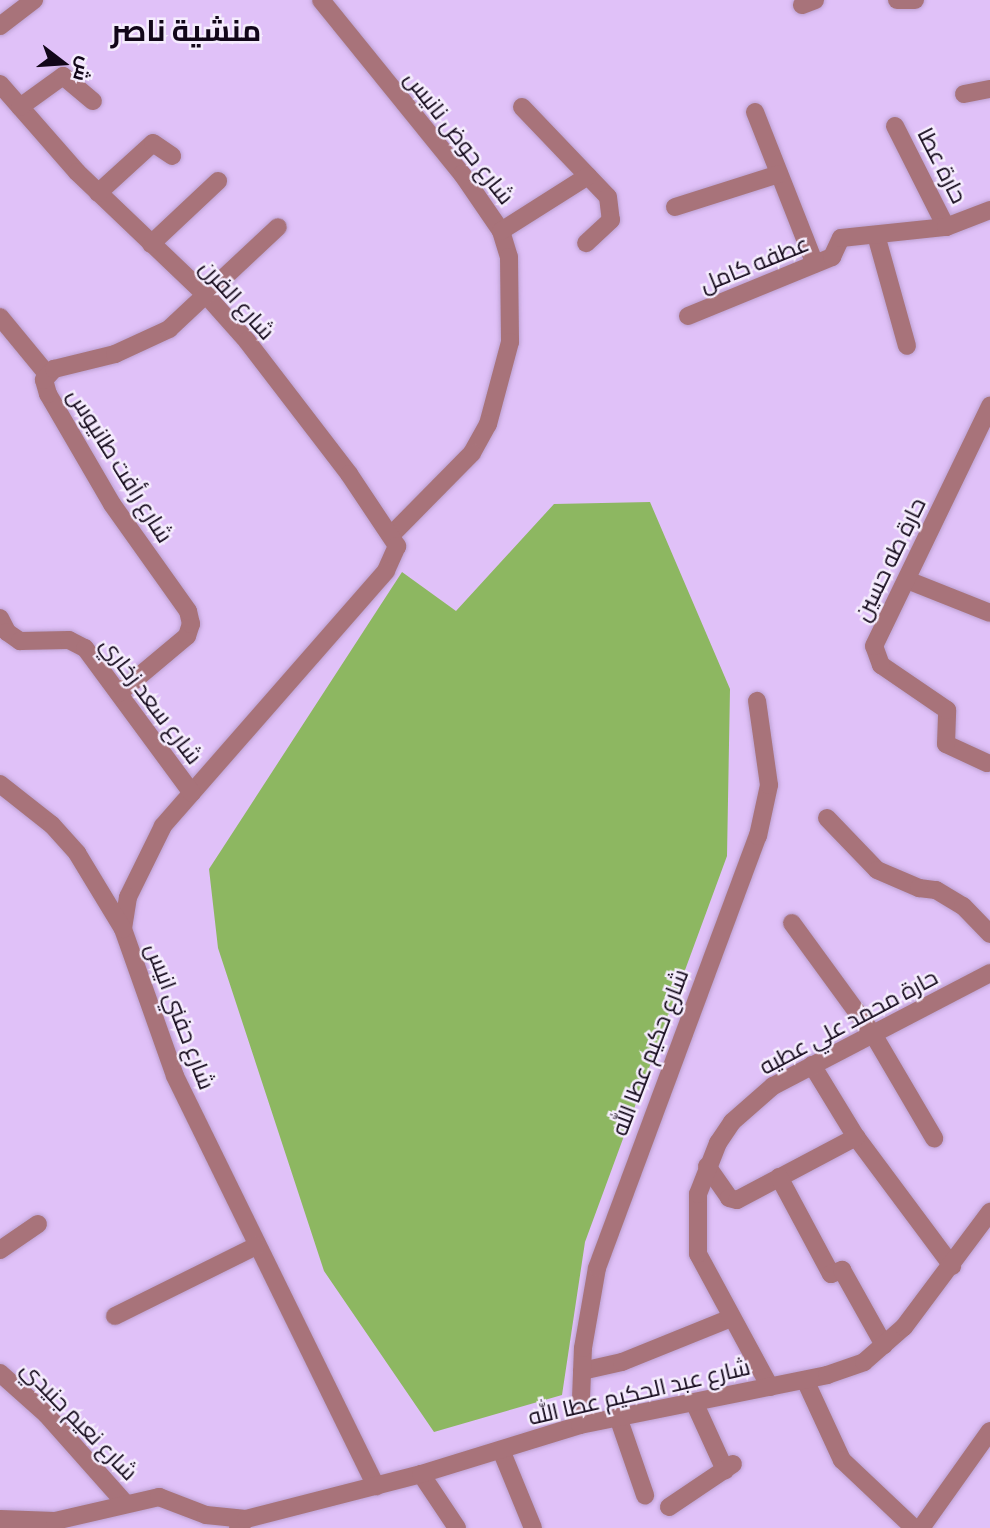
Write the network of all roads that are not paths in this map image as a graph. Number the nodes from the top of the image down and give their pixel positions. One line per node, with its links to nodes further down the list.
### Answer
1 (34, 0): 5 (street)
2 (321, 0): 23 (street, شارع حوض نانيس)
3 (897, 0): 4 (street)
4 (915, 0)
5 (0, 26)
6 (0, 84): 10 (street, شارع الفرن)
7 (990, 89): 8 (street)
8 (964, 94)
9 (93, 101): 10 (street)
10 (20, 107): 18 (street, شارع الفرن)
11 (522, 107): 16 (street)
12 (755, 112): 15 (street)
13 (895, 126): 22 (street, حارة عطا)
14 (172, 156): 18 (street)
15 (779, 174): 19 (street); 27 (street)
16 (587, 176): 23 (street); 25 (street)
17 (218, 181): 26 (street)
18 (97, 192): 26 (street, شارع الفرن)
19 (675, 207)
20 (990, 210): 22 (street, عطفه كامل)
21 (278, 227): 28 (street, شارع رأفت طانيوس)
22 (946, 227): 24 (street, عطفه كامل)
23 (501, 231): 34 (street, شارع حوض نانيس)
24 (876, 235): 27 (street, عطفه كامل); 31 (street)
25 (586, 243)
26 (151, 244): 28 (street, شارع الفرن)
27 (815, 264): 29 (street, عطفه كامل)
28 (208, 297): 32 (street, شارع رأفت طانيوس); 34 (street, شارع الفرن)
29 (688, 316)
30 (0, 317): 32 (street)
31 (907, 345)
32 (47, 374): 38 (street, شارع رأفت طانيوس)
33 (990, 406): 35 (street, حارة طه حسين)
34 (392, 534): 42 (street, شارع حفني انيس)
35 (907, 580): 36 (street); 40 (street, حارة طه حسين)
36 (990, 613)
37 (0, 618): 38 (street, شارع سعد زخاري)
38 (119, 693): 42 (street, شارع سعد زخاري)
39 (757, 701): 62 (street, شارع حكيم عطا الله)
40 (987, 763)
41 (0, 784): 45 (street)
42 (192, 793): 45 (street, شارع حفني انيس)
43 (827, 818): 46 (street)
44 (792, 923): 48 (street)
45 (123, 929): 56 (street, شارع حفني انيس)
46 (990, 934)
47 (990, 974): 48 (street, حارة محمد علي عطيه)
48 (873, 1034): 49 (street, حارة محمد علي عطيه); 51 (street)
49 (812, 1065): 50 (street); 52 (street, حارة محمد علي عطيه)
50 (856, 1136): 53 (street); 58 (street)
51 (934, 1138)
52 (707, 1166): 53 (street); 60 (street, حارة محمد علي عطيه)
53 (779, 1177): 61 (street)
54 (987, 1223): 58 (street, شارع عبد الحكيم عطا الله)
55 (38, 1224): 57 (street)
56 (256, 1246): 59 (street); 72 (street, شارع حفني انيس)
57 (0, 1250)
58 (952, 1266): 61 (street, شارع عبد الحكيم عطا الله)
59 (115, 1316)
60 (732, 1318): 62 (street); 65 (street, حارة محمد علي عطيه)
61 (884, 1345): 64 (street, شارع عبد الحكيم عطا الله)
62 (582, 1371): 68 (street, شارع حكيم عطا الله)
63 (0, 1373): 74 (street, شارع نعيم جنيدي)
64 (805, 1380): 65 (street, شارع عبد الحكيم عطا الله); 80 (street)
65 (770, 1387): 66 (street, شارع عبد الحكيم عطا الله)
66 (694, 1402): 67 (street, شارع عبد الحكيم عطا الله); 75 (street)
67 (618, 1417): 68 (street, شارع عبد الحكيم عطا الله); 73 (street)
68 (580, 1425): 70 (street, شارع عبد الحكيم عطا الله)
69 (990, 1431): 81 (street)
70 (501, 1450): 71 (street, شارع عبد الحكيم عطا الله); 79 (street)
71 (421, 1474): 72 (street, شارع عبد الحكيم عطا الله); 78 (street)
72 (376, 1486): 77 (street, شارع عبد الحكيم عطا الله)
73 (645, 1495)
74 (124, 1502): 76 (street, شارع عبد الحكيم عطا الله); 77 (street, شارع عبد الحكيم عطا الله)
75 (669, 1507)
76 (0, 1519)
77 (242, 1524)
78 (457, 1528)
79 (533, 1528)
80 (915, 1528)
81 (921, 1528)

